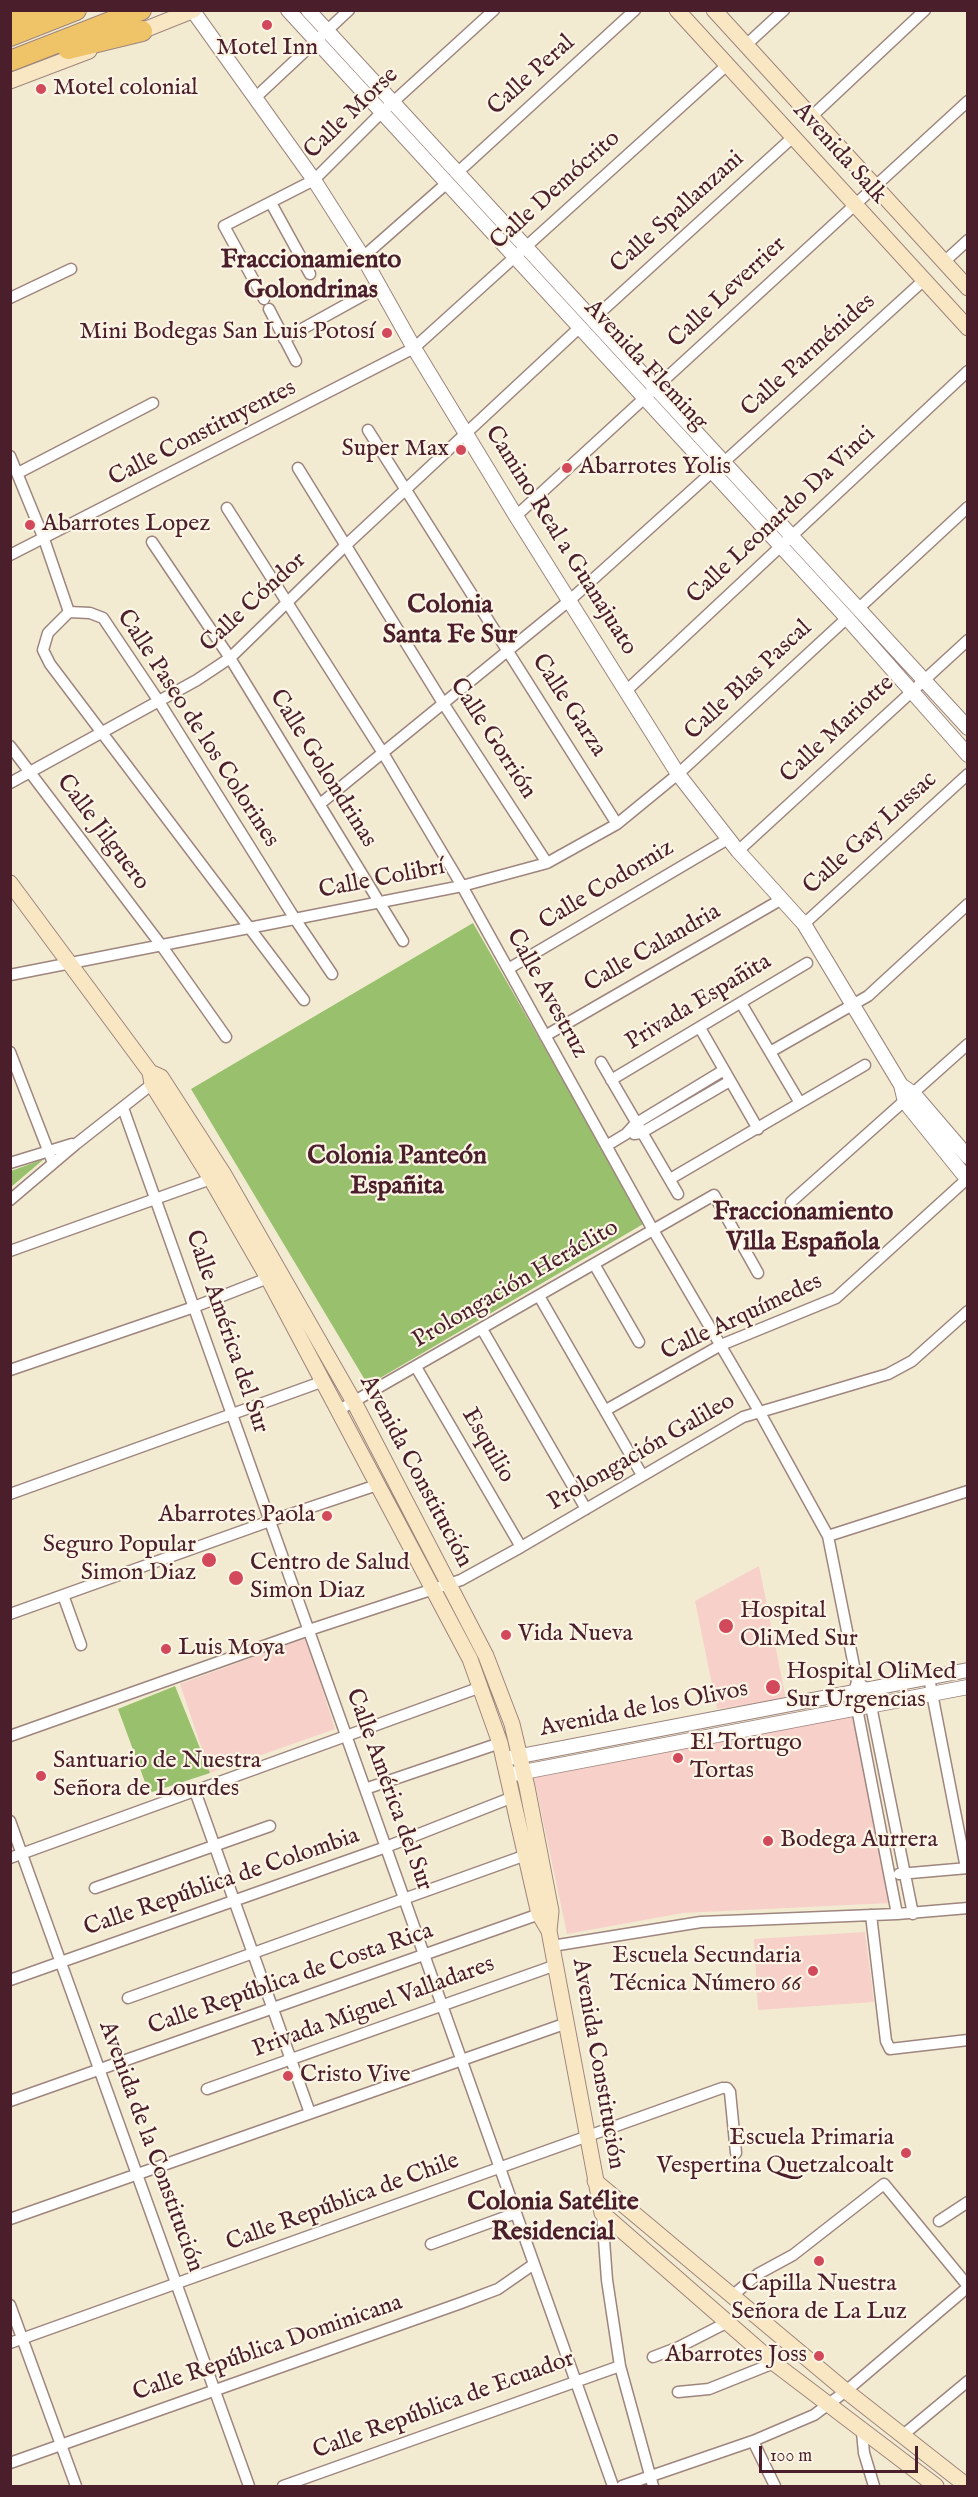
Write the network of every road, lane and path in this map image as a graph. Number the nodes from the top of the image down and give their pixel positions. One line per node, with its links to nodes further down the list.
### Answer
1 (19, 10): 15 (main road)
2 (45, 10): 15 (highway)
3 (76, 10): 17 (highway)
4 (141, 10): 20 (highway)
5 (288, 10): 18 (street, Avenida Fleming)
6 (308, 10): 18 (street, Avenida Fleming)
7 (348, 10): 18 (street)
8 (494, 10): 25 (street, Calle Morse)
9 (636, 10): 28 (street, Calle Peral)
10 (677, 10): 21 (main road, Avenida Salk)
11 (714, 10): 19 (main road, Avenida Salk)
12 (784, 10): 19 (street)
13 (925, 10): 26 (street)
14 (194, 11): 16 (main road); 23 (street, Camino Real a Guanajuato)
15 (10, 15)
16 (142, 31): 20 (highway); 22 (main road)
17 (10, 36)
18 (322, 37): 23 (street); 25 (street, Avenida Fleming)
19 (746, 45): 26 (main road, Avenida Salk)
20 (10, 62)
21 (727, 65): 27 (main road, Avenida Salk); 34 (street, Calle Demócrito)
22 (10, 81)
23 (256, 98): 29 (street, Camino Real a Guanajuato)
24 (968, 101): 30 (street, Calle Leverrier)
25 (386, 108): 28 (street, Avenida Fleming); 29 (street, Calle Morse)
26 (811, 117): 30 (main road, Avenida Salk)
27 (793, 137): 32 (main road, Avenida Salk); 43 (street, Calle Spallanzani)
28 (452, 178): 34 (street, Avenida Fleming); 35 (street, Calle Peral)
29 (314, 180): 31 (street, Calle Morse); 35 (street, Camino Real a Guanajuato)
30 (875, 186): 32 (street, Calle Leverrier); 36 (main road, Avenida Salk)
31 (271, 203): 38 (street); 46 (street, Calle Morse)
32 (855, 205): 39 (main road, Avenida Salk); 50 (street, Calle Leverrier)
33 (968, 240): 36 (street)
34 (520, 252): 43 (street, Avenida Fleming); 44 (street, Avenida Fleming); 47 (street, Calle Demócrito)
35 (363, 257): 40 (street, Camino Real a Guanajuato)
36 (944, 262): 41 (main road, Avenida Salk)
37 (71, 269): 42 (street)
38 (310, 274)
39 (924, 280): 45 (main road, Avenida Salk); 57 (street, Calle Parménides)
40 (378, 286): 46 (street); 47 (street, Camino Real a Guanajuato)
41 (968, 288)
42 (10, 298)
43 (592, 320): 50 (street, Avenida Fleming)
44 (579, 328): 51 (street, Avenida Fleming); 54 (street)
45 (968, 328)
46 (284, 339): 48 (street)
47 (414, 348): 54 (street, Camino Real a Guanajuato); 63 (street, Calle Constituyentes)
48 (296, 361)
49 (968, 371): 65 (street, Calle Leonardo Da Vinci)
50 (655, 389): 51 (street, Calle Leverrier); 57 (street, Avenida Fleming)
51 (644, 399): 57 (street, Avenida Fleming); 62 (street, Calle Leverrier)
52 (153, 403): 58 (street)
53 (368, 430): 59 (street, Calle Garza)
54 (466, 434): 59 (street, Calle Cóndor); 62 (street, Camino Real a Guanajuato)
55 (10, 456): 58 (street)
56 (298, 468): 66 (street, Calle Gorrión)
57 (717, 468): 65 (street, Avenida Fleming); 68 (street, Calle Parménides)
58 (18, 473): 63 (street)
59 (405, 490): 66 (street, Calle Cóndor); 73 (street, Calle Garza)
60 (968, 507): 71 (street, Calle Blas Pascal)
61 (227, 508): 69 (street, Calle Avestruz)
62 (516, 516): 68 (street, Camino Real a Guanajuato)
63 (44, 539): 67 (street, Calle Constituyentes); 70 (street)
64 (152, 542): 74 (street, Calle Golondrinas)
65 (786, 542): 71 (street, Avenida Fleming); 76 (street, Calle Leonardo Da Vinci)
66 (345, 546): 69 (street, Calle Cóndor); 79 (street, Calle Gorrión)
67 (10, 555)
68 (570, 600): 73 (street, Calle Parménides); 76 (street, Camino Real a Guanajuato)
69 (288, 603): 74 (street, Calle Cóndor); 83 (street, Calle Avestruz)
70 (69, 612): 78 (street, Calle Paseo de los Colorines); 81 (street)
71 (853, 614): 75 (street, Avenida Fleming); 77 (street, Avenida Fleming); 86 (street, Calle Blas Pascal)
72 (968, 640): 75 (street, Calle Mariotte)
73 (507, 651): 79 (street, Calle Parménides); 90 (street, Calle Garza)
74 (230, 658): 78 (street, Calle Cóndor); 89 (street, Calle Golondrinas)
75 (923, 680): 77 (street, Calle Mariotte); 80 (street, Avenida Fleming)
76 (626, 691): 86 (street, Camino Real a Guanajuato)
77 (910, 692): 84 (street, Avenida Fleming); 92 (street, Calle Mariotte)
78 (158, 700): 81 (street, Calle Cóndor); 99 (street, Calle Paseo de los Colorines)
79 (443, 702): 83 (street, Calle Parménides); 93 (street, Calle Gorrión)
80 (968, 728)
81 (102, 731): 85 (street, Calle Cóndor); 101 (street)
82 (10, 746): 85 (street, Calle Jilguero)
83 (383, 753): 89 (street, Calle Parménides); 95 (street, Calle Avestruz)
84 (968, 754)
85 (30, 772): 88 (street, Calle Cóndor); 103 (street, Calle Jilguero)
86 (678, 774): 90 (street, Calle Colibrí); 91 (street, Camino Real a Guanajuato)
87 (968, 774): 100 (street, Calle Gay Lussac)
88 (10, 783)
89 (320, 804): 97 (street, Calle Golondrinas)
90 (617, 824): 93 (street, Calle Colibrí)
91 (728, 839): 92 (street, Camino Real a Guanajuato); 106 (street, Calle Codorniz)
92 (738, 851): 96 (street, Camino Real a Guanajuato)
93 (547, 863): 95 (street, Calle Colibrí)
94 (10, 883): 104 (main road, Avenida Constitución)
95 (462, 886): 97 (street, Calle Colibrí); 106 (street, Calle Avestruz)
96 (782, 899): 100 (street, Camino Real a Guanajuato); 113 (street, Calle Calandria)
97 (379, 901): 99 (street, Calle Colibrí); 102 (street, Calle Golondrinas)
98 (968, 904): 111 (street)
99 (295, 919): 101 (street, Calle Colibrí); 107 (street, Calle Paseo de los Colorines)
100 (804, 924): 111 (street, Camino Real a Guanajuato)
101 (249, 928): 103 (street, Calle Colibrí); 109 (street)
102 (403, 941)
103 (161, 945): 104 (street, Calle Colibrí); 114 (street, Calle Jilguero)
104 (69, 962): 108 (street, Calle Colibrí); 121 (main road, Avenida Constitución)
105 (807, 963): 110 (street, Privada Españita)
106 (508, 969): 113 (street, Calle Avestruz)
107 (332, 974)
108 (10, 975)
109 (304, 1000)
110 (741, 1003): 112 (street, Privada Españita); 117 (street)
111 (852, 1006): 117 (street); 124 (street, Camino Real a Guanajuato)
112 (700, 1028): 120 (street); 122 (street, Privada Españita)
113 (546, 1036): 130 (street, Calle Avestruz)
114 (226, 1037)
115 (968, 1044): 124 (street)
116 (10, 1052): 131 (street)
117 (770, 1052): 125 (street)
118 (601, 1062): 122 (street, Privada Españita)
119 (865, 1065): 125 (street)
120 (724, 1070): 123 (street); 127 (street)
121 (155, 1078): 126 (street); 135 (main road, Avenida Constitución); 156 (main road, Avenida Constitución)
122 (611, 1080): 127 (street, Privada Españita)
123 (730, 1081): 127 (street); 128 (street)
124 (910, 1098): 132 (street, Camino Real a Guanajuato); 137 (street, Camino Real a Guanajuato); 141 (street)
125 (800, 1102): 128 (street)
126 (123, 1108): 129 (street); 139 (street, Calle América del Sur)
127 (638, 1128): 130 (street); 136 (street, Privada Españita)
128 (758, 1129): 136 (street)
129 (76, 1144): 131 (street); 134 (street)
130 (606, 1146): 142 (street, Calle Avestruz)
131 (48, 1151): 133 (street); 134 (street)
132 (968, 1156)
133 (10, 1163)
134 (53, 1163): 140 (street)
135 (211, 1179): 139 (street); 146 (main road, Avenida Constitución)
136 (670, 1179): 138 (street, Privada Españita)
137 (967, 1179): 152 (street, Calle Arquímedes)
138 (678, 1194)
139 (157, 1199): 143 (street); 148 (street, Calle América del Sur)
140 (10, 1200)
141 (791, 1202)
142 (653, 1230): 144 (street, Prolongación Heráclito); 145 (street, Prolongación Heráclito); 152 (street, Calle Avestruz)
143 (10, 1251)
144 (594, 1264): 147 (street, Prolongación Heráclito); 151 (street)
145 (758, 1273)
146 (268, 1278): 148 (street); 155 (main road, Avenida Constitución)
147 (539, 1296): 150 (street, Prolongación Heráclito); 158 (street)
148 (194, 1307): 154 (street); 160 (street, Calle América del Sur)
149 (968, 1311): 159 (street, Prolongación Galileo)
150 (482, 1329): 153 (street, Prolongación Heráclito); 165 (street)
151 (639, 1342)
152 (721, 1345): 158 (street, Calle Arquímedes); 159 (street, Calle Avestruz)
153 (416, 1367): 156 (street, Prolongación Heráclito); 168 (street, Esquilio)
154 (10, 1370)
155 (324, 1381): 157 (main road, Avenida Constitución); 160 (street)
156 (354, 1402): 157 (street, Prolongación Heráclito); 169 (main road, Avenida Constitución)
157 (339, 1410): 162 (main road, Avenida Constitución)
158 (606, 1410): 161 (street)
159 (759, 1411): 161 (street, Prolongación Galileo); 167 (street, Calle Avestruz)
160 (232, 1415): 164 (street); 166 (street, Calle América del Sur)
161 (642, 1475): 165 (street, Prolongación Galileo)
162 (377, 1485): 166 (street); 170 (main road, Avenida Constitución)
163 (968, 1491): 167 (street)
164 (10, 1494)
165 (586, 1509): 168 (street, Prolongación Galileo)
166 (270, 1521): 171 (street); 173 (street, Calle América del Sur)
167 (828, 1536): 179 (street, Calle Avestruz)
168 (521, 1547): 169 (street, Prolongación Galileo)
169 (448, 1584): 170 (street, Prolongación Galileo); 187 (main road, Avenida Constitución)
170 (432, 1588): 173 (street, Prolongación Galileo); 178 (main road, Avenida Constitución)
171 (63, 1595): 172 (street); 174 (street)
172 (10, 1614)
173 (309, 1630): 184 (street, Prolongación Galileo); 185 (street, Calle América del Sur)
174 (81, 1645)
175 (968, 1670): 176 (street, Avenida de los Olivos)
176 (929, 1678): 179 (street, Avenida de los Olivos); 180 (street)
177 (968, 1687): 180 (street, Avenida de los Olivos)
178 (482, 1688): 185 (street); 186 (main road, Avenida Constitución)
179 (860, 1688): 181 (street, Calle Avestruz); 182 (street, Avenida de los Olivos)
180 (932, 1694): 181 (street, Avenida de los Olivos); 199 (street)
181 (864, 1708): 183 (street, Avenida de los Olivos); 200 (street); 201 (street)
182 (761, 1711): 183 (street); 187 (street, Avenida de los Olivos)
183 (764, 1727): 188 (street, Avenida de los Olivos)
184 (10, 1736)
185 (347, 1737): 189 (street, Calle América del Sur); 190 (street)
186 (500, 1743): 187 (main road, Avenida Constitución); 189 (street)
187 (512, 1758): 188 (main road, Avenida Constitución)
188 (516, 1773): 191 (main road, Avenida Constitución); 206 (main road, Avenida Constitución)
189 (365, 1789): 195 (street, Calle América del Sur)
190 (195, 1791): 194 (street); 196 (street)
191 (513, 1797): 195 (street, Calle República de Colombia); 197 (main road, Avenida Constitución)
192 (10, 1821): 196 (street, Avenida de la Constitución)
193 (270, 1826): 194 (street)
194 (215, 1845): 202 (street); 204 (street)
195 (386, 1847): 203 (street, Calle América del Sur); 204 (street, Calle República de Colombia)
196 (22, 1854): 198 (street); 213 (street, Avenida de la Constitución)
197 (526, 1855): 203 (street); 206 (main road, Avenida Constitución)
198 (10, 1858)
199 (967, 1868): 200 (street)
200 (906, 1873): 201 (street); 208 (street)
201 (890, 1875): 207 (street)
202 (95, 1888)
203 (404, 1899): 211 (street); 212 (street, Calle América del Sur)
204 (234, 1900): 211 (street); 213 (street, Calle República de Colombia)
205 (968, 1908): 208 (street)
206 (545, 1912): 210 (main road, Avenida Constitución); 212 (street, Calle República de Costa Rica)
207 (897, 1914): 208 (street); 209 (street)
208 (913, 1914)
209 (872, 1916): 210 (street); 220 (street)
210 (550, 1939): 214 (main road, Avenida Constitución)
211 (253, 1953): 216 (street); 218 (street)
212 (424, 1955): 217 (street, Calle América del Sur); 218 (street, Calle República de Costa Rica)
213 (61, 1962): 215 (street, Calle República de Colombia); 223 (street, Avenida de la Constitución)
214 (556, 1965): 217 (street, Privada Miguel Valladares); 219 (main road, Avenida Constitución)
215 (10, 1980)
216 (128, 1998)
217 (442, 2006): 221 (street, Privada Miguel Valladares); 222 (street, Calle América del Sur)
218 (273, 2009): 221 (street); 223 (street, Calle República de Costa Rica)
219 (567, 2023): 222 (street); 227 (main road, Avenida Constitución)
220 (968, 2040)
221 (291, 2060): 224 (street, Privada Miguel Valladares); 226 (street)
222 (462, 2060): 226 (street); 229 (street, Calle América del Sur)
223 (100, 2069): 225 (street, Calle República de Costa Rica); 230 (street, Avenida de la Constitución)
224 (207, 2090)
225 (10, 2101)
226 (310, 2114): 230 (street)
227 (586, 2137): 228 (street, Calle República de Chile); 229 (street, Calle República de Chile); 231 (main road, Avenida Constitución)
228 (736, 2153)
229 (500, 2169): 233 (street, Calle América del Sur); 239 (street, Calle República de Chile)
230 (137, 2174): 235 (street); 239 (street, Avenida de la Constitución)
231 (595, 2181): 234 (main road, Avenida Constitución); 241 (main road)
232 (968, 2202): 236 (street)
233 (516, 2213): 237 (street); 238 (street, Calle América del Sur)
234 (602, 2213): 243 (main road); 248 (street, Avenida Constitución)
235 (10, 2218)
236 (939, 2221)
237 (431, 2244)
238 (534, 2264): 249 (street, Calle América del Sur); 251 (street, Calle República Dominicana)
239 (177, 2284): 244 (street, Calle República de Chile); 251 (street, Avenida de la Constitución)
240 (968, 2286): 241 (street); 252 (street)
241 (732, 2296): 252 (main road)
242 (10, 2305): 244 (street)
243 (728, 2322): 246 (street); 247 (main road)
244 (23, 2338): 245 (street, Calle República de Chile); 258 (street)
245 (10, 2343)
246 (653, 2357)
247 (774, 2363): 253 (street); 254 (main road)
248 (620, 2366): 249 (street, Calle República de Ecuador); 260 (street, Avenida Constitución)
249 (576, 2381): 263 (street, Calle República de Ecuador); 264 (street, Calle América del Sur)
250 (966, 2386): 256 (street)
251 (215, 2390): 258 (street, Calle República Dominicana); 262 (street, Avenida de la Constitución)
252 (846, 2391): 254 (street); 256 (main road)
253 (678, 2392)
254 (828, 2406): 255 (main road); 257 (street)
255 (862, 2432): 267 (street); 268 (main road)
256 (903, 2435): 269 (main road)
257 (753, 2441): 260 (street); 266 (street)
258 (61, 2445): 259 (street, Calle República Dominicana); 261 (street)
259 (10, 2463)
260 (652, 2481): 265 (street)
261 (76, 2487)
262 (249, 2487)
263 (283, 2487)
264 (613, 2487)
265 (622, 2487)
266 (775, 2487)
267 (874, 2487)
268 (936, 2487)
269 (967, 2487)

